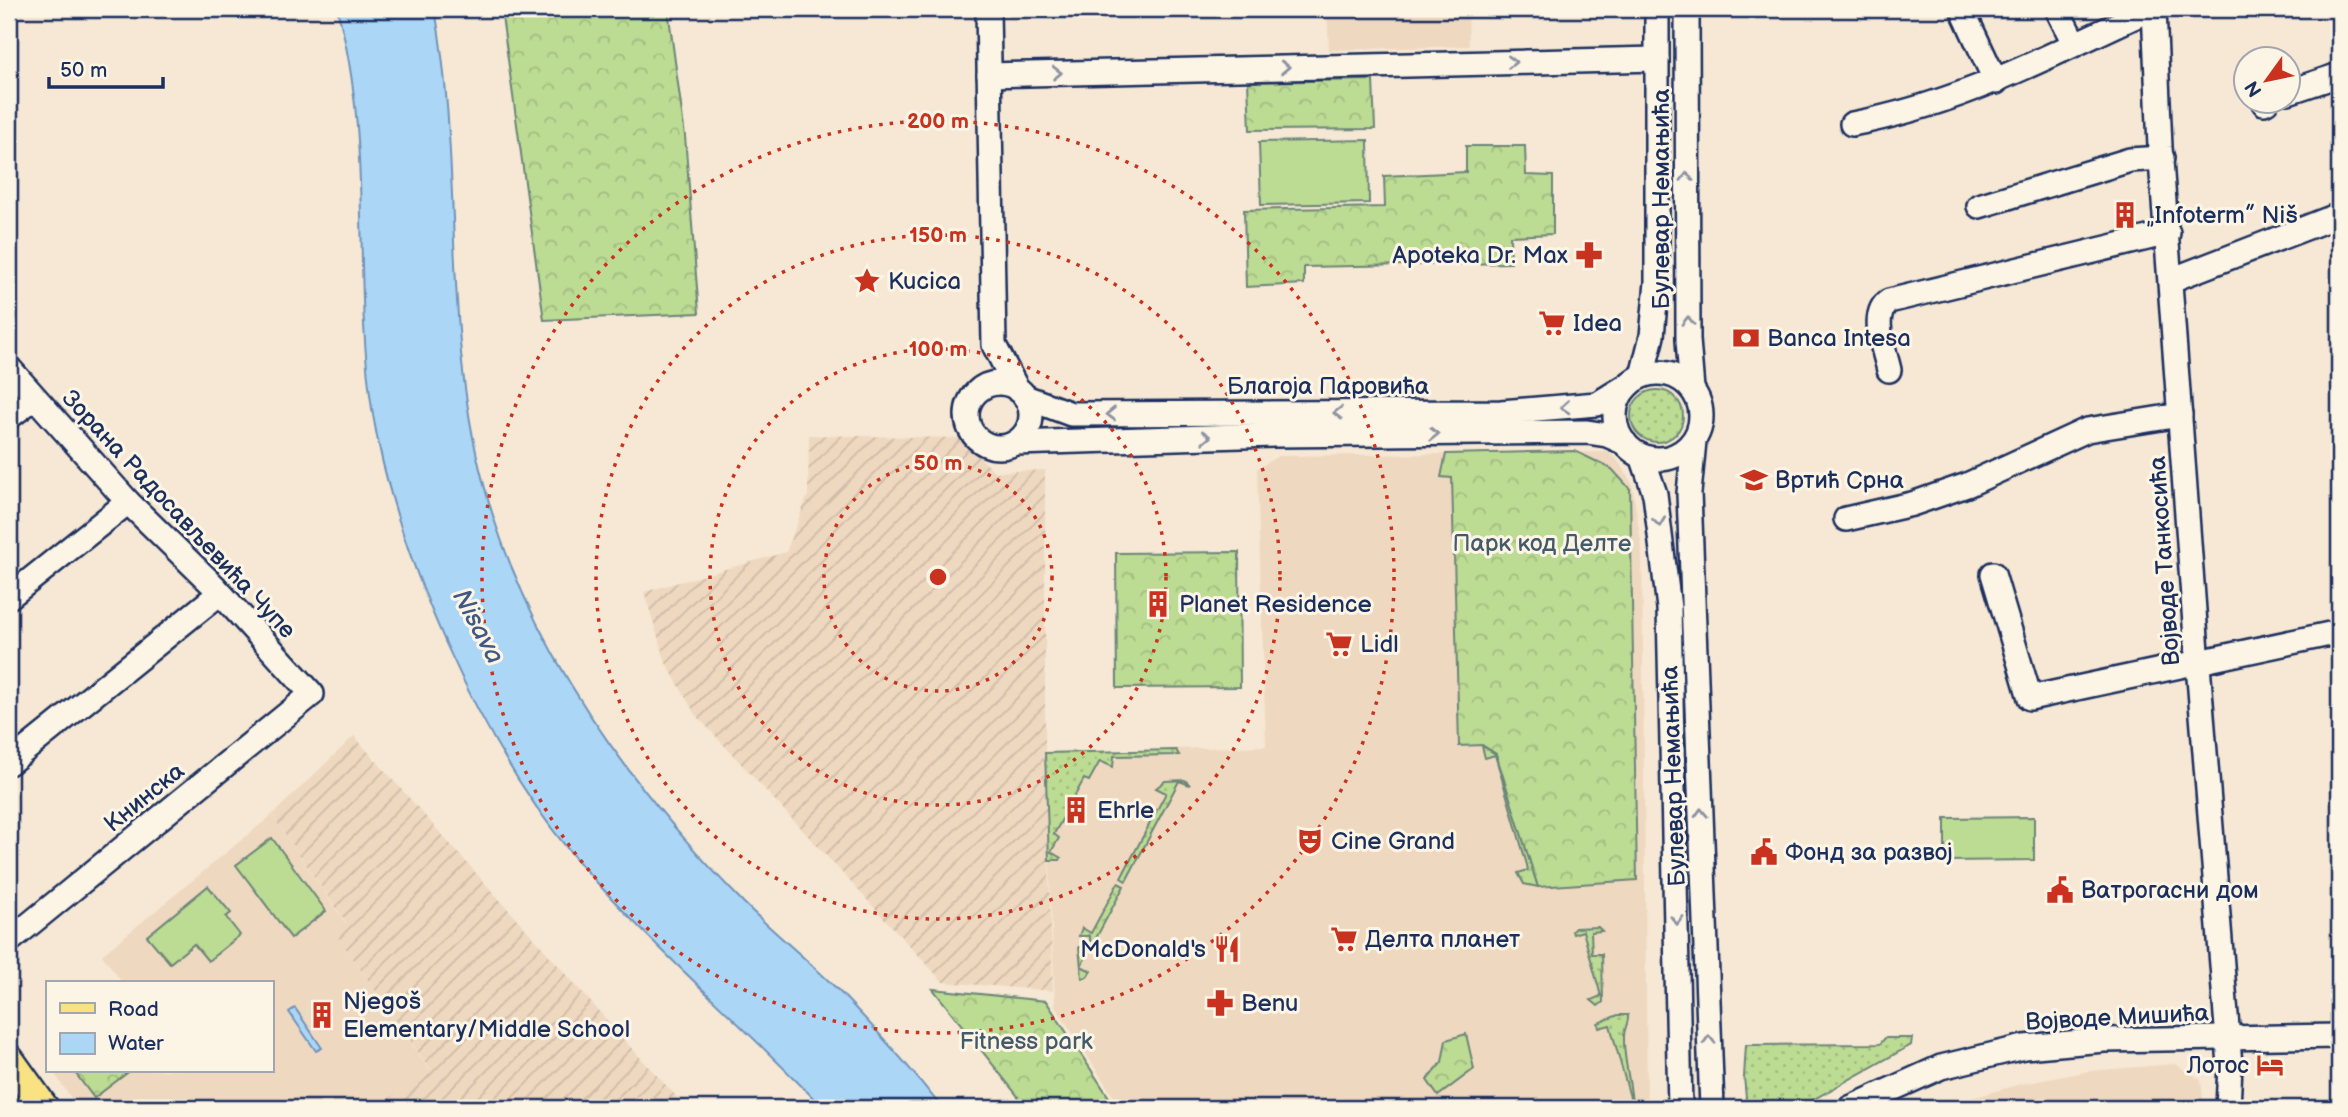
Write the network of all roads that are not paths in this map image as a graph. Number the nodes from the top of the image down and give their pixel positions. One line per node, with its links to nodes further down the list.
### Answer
1 (988, 9): 9 (street)
2 (1657, 9): 8 (street, Булевар Немањића)
3 (1687, 9): 23 (street, Булевар Немањића, one-way to 3)
4 (1962, 9): 11 (street)
5 (2057, 9): 7 (street)
6 (2152, 9): 7 (street); 14 (street, Војводе Танкосића)
7 (2074, 43): 11 (street)
8 (1657, 59): 9 (street, one-way to 8); 22 (street, Булевар Немањића)
9 (989, 75): 19 (street)
10 (2339, 75): 12 (street)
11 (1996, 82): 13 (street)
12 (2302, 87)
13 (1852, 124)
14 (2162, 158): 15 (street); 17 (street, Војводе Танкосића)
15 (1979, 206)
16 (2339, 215): 18 (street)
17 (2168, 233): 18 (street, Војводе Танкосића); 21 (street)
18 (2171, 280): 27 (street, Војводе Танкосића)
19 (994, 345): 24 (street); 25 (street)
20 (9, 368): 26 (street, Зорана Радосављевића Чупе)
21 (1889, 370)
22 (1635, 381): 23 (street); 25 (street, Благоја Паровића, one-way to 25); 31 (street)
23 (1692, 389): 29 (street)
24 (977, 393): 25 (street); 30 (street)
25 (1021, 393): 30 (street)
26 (34, 398): 28 (street); 32 (street, Зорана Радосављевића Чупе)
27 (2180, 415): 33 (street); 38 (street, Војводе Танкосића)
28 (9, 417)
29 (1694, 441): 31 (street); 46 (street, Булевар Немањића, one-way to 29)
30 (1015, 443): 31 (street, Благоја Паровића, one-way to 31)
31 (1634, 450): 48 (street, Булевар Немањића, one-way to 48)
32 (128, 502): 35 (street, Зорана Радосављевића Чупе); 36 (street)
33 (1846, 519)
34 (1993, 574): 38 (street)
35 (220, 593): 39 (street, Зорана Радосављевића Чупе); 40 (street)
36 (9, 597)
37 (2339, 632): 38 (street)
38 (2198, 665): 43 (street, Војводе Танкосића)
39 (312, 694): 41 (street, Книнска)
40 (9, 763)
41 (9, 941)
42 (2339, 1036): 43 (street, Војводе Мишића)
43 (2227, 1037): 45 (street, Војводе Мишића); 51 (street, Војводе Танкосића)
44 (13, 1074): 47 (main road)
45 (1905, 1085): 49 (street, Војводе Мишића); 50 (street, Војводе Мишића)
46 (1714, 1102)
47 (44, 1108)
48 (1680, 1108)
49 (1850, 1108)
50 (1874, 1108)
51 (2228, 1108)

